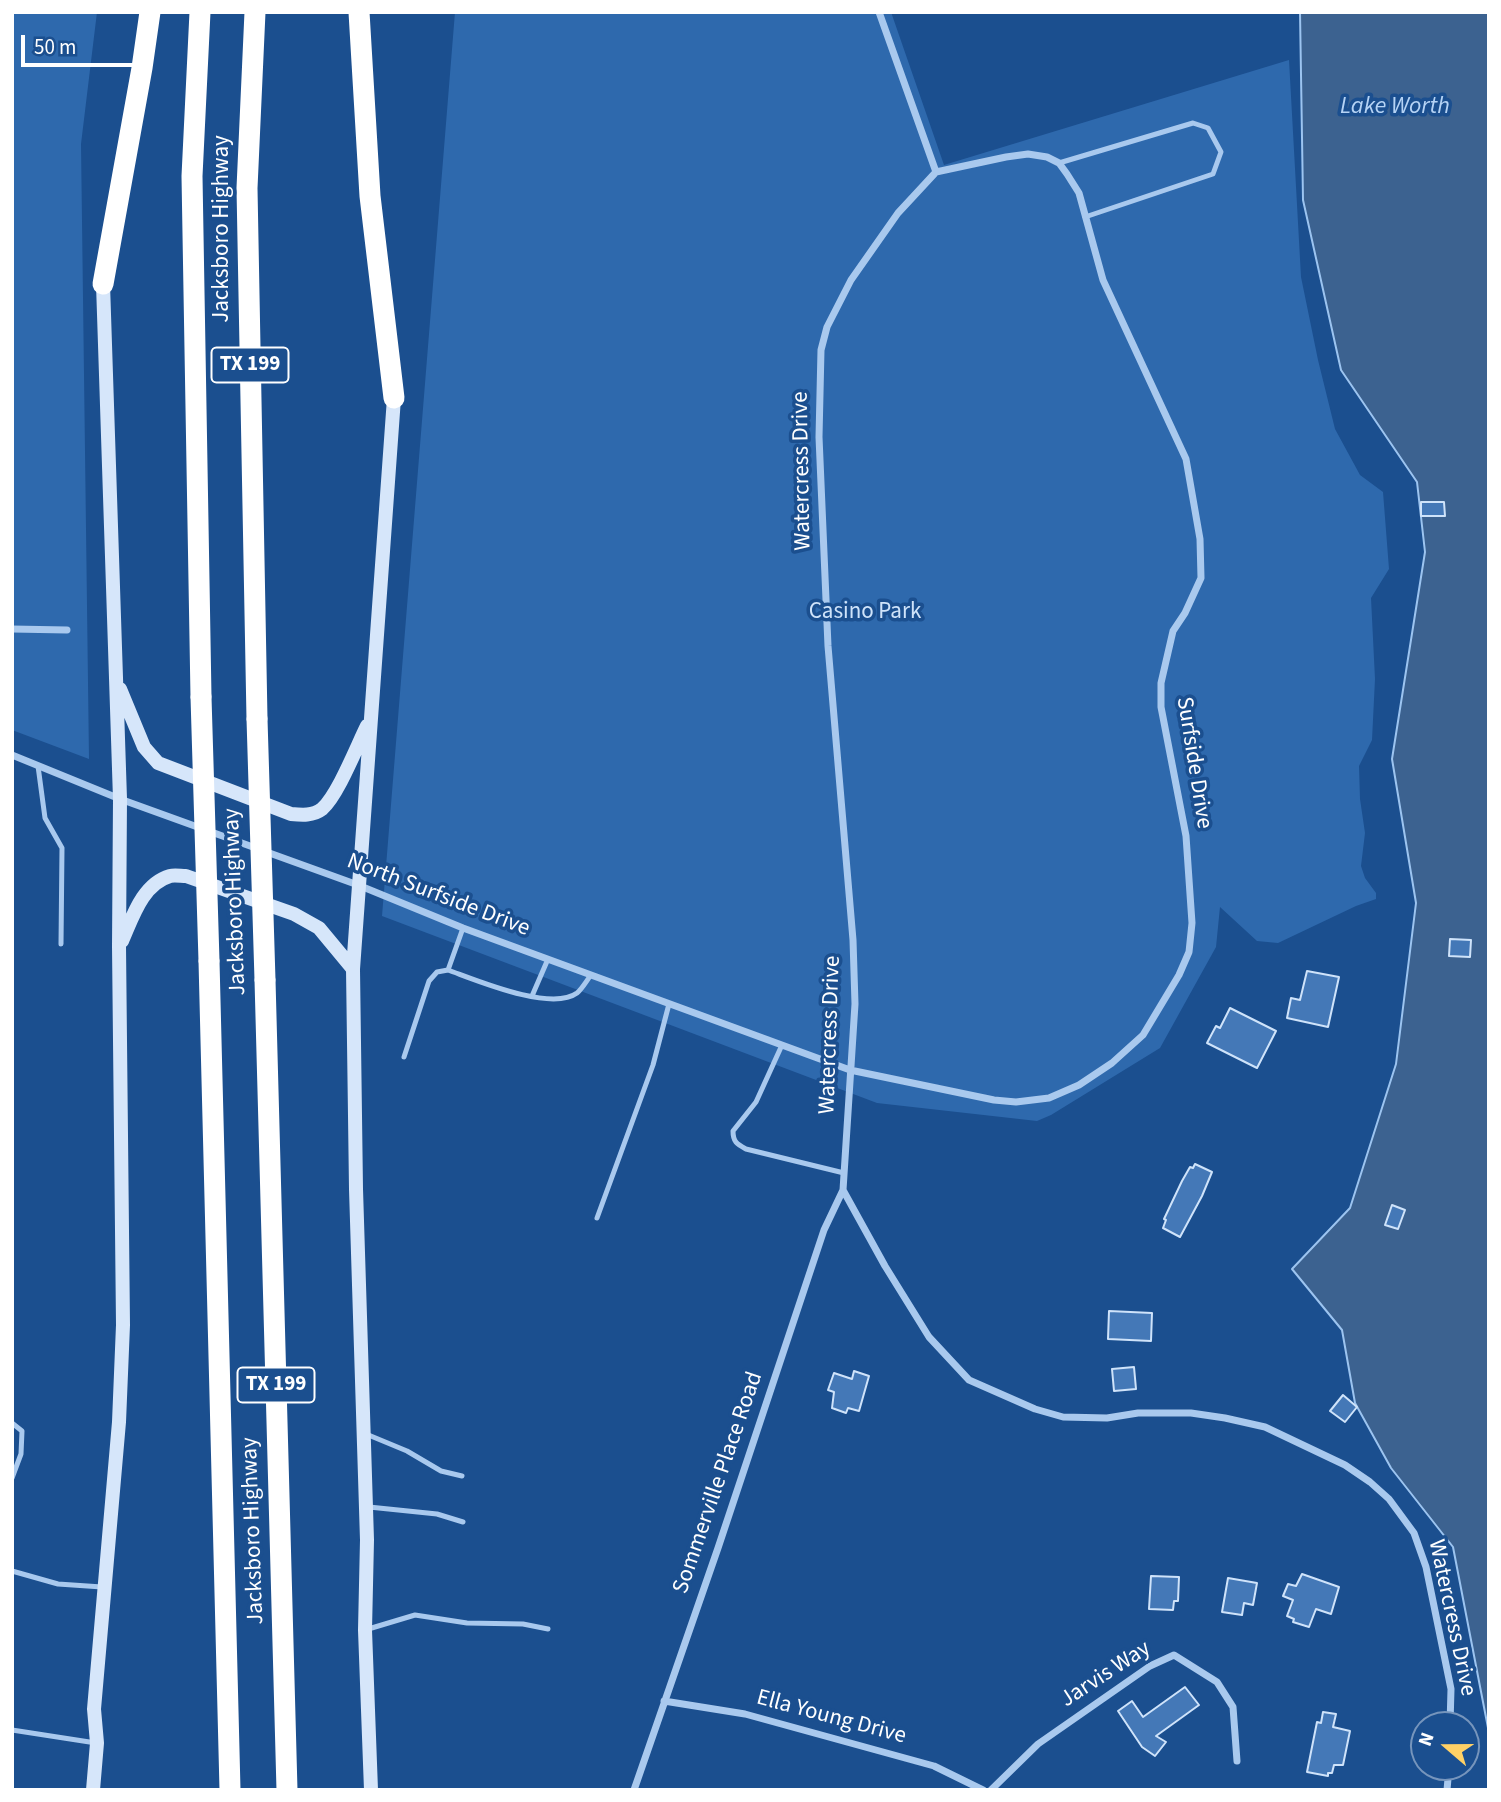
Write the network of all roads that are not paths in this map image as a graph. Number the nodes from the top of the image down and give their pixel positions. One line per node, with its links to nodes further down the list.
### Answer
1 (149, 12): 9 (highway)
2 (200, 12): 50 (highway, Jacksboro Highway / TX 199, bridge)
3 (255, 12): 51 (highway, Jacksboro Highway / TX 199, bridge)
4 (359, 12): 10 (highway)
5 (879, 12): 7 (street)
6 (1059, 163): 7 (street); 8 (street, Surfside Drive); 8 (lane)
7 (936, 172): 30 (street, Watercress Drive)
8 (1085, 217): 30 (street, Surfside Drive)
9 (103, 284): 13 (main road)
10 (394, 398): 14 (main road)
11 (12, 629): 12 (street)
12 (67, 629)
13 (117, 681): 14 (main road); 17 (main road)
14 (370, 720): 18 (main road)
15 (12, 755): 16 (street, North Surfside Drive)
16 (38, 766): 17 (street, North Surfside Drive); 20 (lane)
17 (120, 799): 18 (street, North Surfside Drive); 21 (main road)
18 (358, 886): 19 (street, North Surfside Drive); 23 (main road)
19 (463, 928): 22 (street, North Surfside Drive); 24 (lane)
20 (61, 944)
21 (119, 946): 23 (main road); 41 (main road)
22 (548, 959): 25 (street, North Surfside Drive); 26 (lane)
23 (353, 969): 35 (main road)
24 (448, 970): 26 (lane); 29 (lane)
25 (590, 975): 26 (lane); 27 (street, North Surfside Drive)
26 (532, 996)
27 (669, 1004): 28 (street, North Surfside Drive); 33 (lane)
28 (782, 1045): 30 (street, North Surfside Drive); 31 (lane)
29 (404, 1057)
30 (850, 1070): 31 (street, Watercress Drive)
31 (844, 1173): 32 (street, Watercress Drive)
32 (843, 1190): 44 (street, Sommerville Place Road); 45 (street, Watercress Drive)
33 (597, 1218)
34 (12, 1423): 37 (lane)
35 (364, 1433): 36 (lane); 38 (main road)
36 (463, 1476)
37 (12, 1478)
38 (366, 1507): 39 (lane); 43 (main road)
39 (463, 1522)
40 (12, 1571): 41 (lane)
41 (106, 1588): 47 (main road)
42 (548, 1629): 43 (lane)
43 (366, 1630): 52 (main road)
44 (664, 1701): 53 (street, Sommerville Place Road); 54 (street, Ella Young Drive)
45 (1450, 1711)
46 (12, 1730): 47 (lane)
47 (97, 1743): 49 (main road)
48 (1237, 1761): 55 (street, Jarvis Way)
49 (93, 1790)
50 (230, 1790)
51 (287, 1790)
52 (371, 1790)
53 (634, 1790)
54 (984, 1790)
55 (991, 1790)

